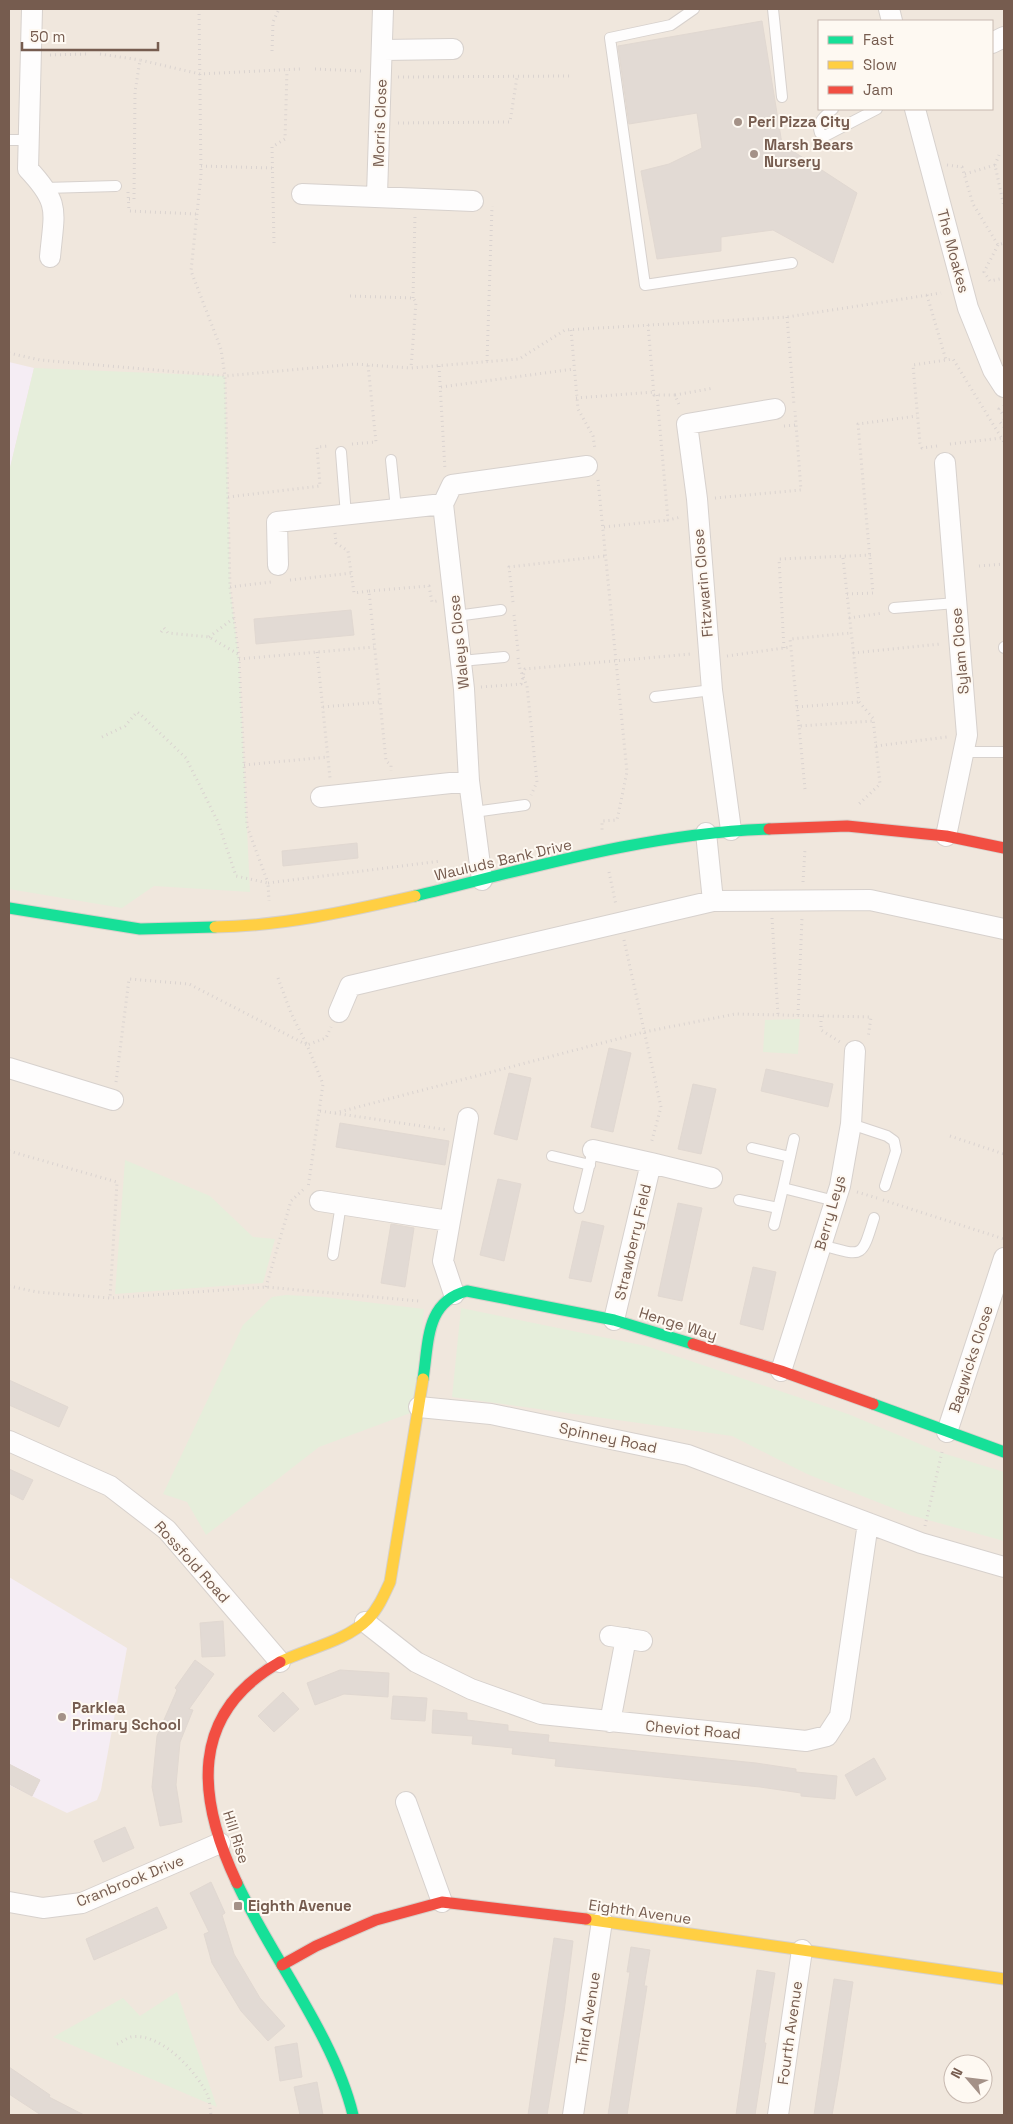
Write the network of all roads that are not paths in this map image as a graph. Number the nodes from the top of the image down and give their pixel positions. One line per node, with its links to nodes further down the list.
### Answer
1 (32, 9): 11 (street)
2 (383, 9): 6 (street, Morris Close)
3 (694, 9): 18 (lane)
4 (773, 9): 7 (lane)
5 (453, 49): 6 (street)
6 (383, 50): 15 (street, Morris Close)
7 (782, 97)
8 (832, 110): 9 (lane)
9 (875, 110)
10 (915, 110): 19 (street, The Moakes)
11 (18, 140): 13 (street)
12 (116, 186): 13 (lane)
13 (46, 188): 17 (street)
14 (302, 194): 15 (street)
15 (378, 195): 16 (street)
16 (483, 200)
17 (50, 257)
18 (792, 263)
19 (1004, 388)
20 (775, 409): 35 (street, Fitzwarin Close)
21 (337, 449): 27 (lane)
22 (391, 460): 26 (lane)
23 (945, 463): 29 (street, Sylam Close)
24 (593, 465): 25 (street)
25 (443, 504): 26 (street); 30 (street, Waleys Close)
26 (396, 509): 27 (street)
27 (340, 516): 28 (street)
28 (278, 565)
29 (956, 603): 32 (lane); 37 (street, Sylam Close)
30 (455, 607): 31 (lane); 34 (street, Waleys Close)
31 (501, 610)
32 (891, 610)
33 (504, 656): 34 (lane)
34 (461, 661): 39 (street, Waleys Close)
35 (712, 690): 36 (lane); 43 (street, Fitzwarin Close)
36 (655, 697)
37 (964, 752): 38 (lane); 45 (street, Sylam Close)
38 (1004, 752)
39 (470, 781): 40 (street); 42 (street, Waleys Close)
40 (326, 796)
41 (525, 805): 42 (lane)
42 (474, 812): 47 (street, Waleys Close)
43 (731, 830): 44 (street, Wauluds Bank Drive); 45 (street, Wauluds Bank Drive)
44 (706, 834): 47 (street, Wauluds Bank Drive); 48 (street)
45 (946, 836): 46 (street, Wauluds Bank Drive)
46 (1004, 848)
47 (482, 880): 49 (street, Wauluds Bank Drive)
48 (713, 901): 50 (street); 51 (street)
49 (9, 908)
50 (1004, 929)
51 (338, 1012)
52 (855, 1051): 56 (street, Berry Leys)
53 (9, 1068): 54 (street)
54 (113, 1100)
55 (468, 1118): 73 (street)
56 (851, 1124): 64 (lane); 67 (street, Berry Leys)
57 (794, 1139): 61 (lane)
58 (752, 1148): 61 (lane)
59 (552, 1156): 60 (lane)
60 (591, 1158): 62 (street, Strawberry Field); 70 (lane)
61 (790, 1158): 65 (lane)
62 (651, 1163): 63 (street, Strawberry Field); 79 (street, Strawberry Field)
63 (712, 1178)
64 (885, 1186)
65 (783, 1188): 67 (lane); 71 (lane)
66 (313, 1194): 69 (street)
67 (837, 1194): 75 (street, Berry Leys)
68 (739, 1200): 71 (lane)
69 (341, 1204): 73 (street); 76 (lane)
70 (579, 1208)
71 (778, 1208): 74 (lane)
72 (874, 1218): 75 (lane)
73 (449, 1221): 78 (street)
74 (774, 1225)
75 (821, 1245): 80 (street, Berry Leys)
76 (333, 1255)
77 (1004, 1258): 82 (street, Bagwicks Close)
78 (454, 1294): 79 (street, Henge Way); 81 (street)
79 (614, 1320): 80 (street, Henge Way)
80 (781, 1371): 82 (street, Henge Way)
81 (419, 1407): 85 (street, Spinney Road); 87 (street)
82 (947, 1432): 84 (street, Henge Way)
83 (9, 1441): 89 (street, Rossfold Road)
84 (1004, 1452)
85 (868, 1523): 86 (street, Spinney Road); 90 (street, Cheviot Road)
86 (1004, 1567)
87 (365, 1622): 89 (street, Hill Rise); 90 (street, Cheviot Road)
88 (626, 1638): 90 (street)
89 (280, 1662): 92 (street, Hill Rise)
90 (610, 1722)
91 (406, 1802): 94 (street)
92 (220, 1843): 93 (street, Cranbrook Drive); 97 (street, Hill Rise)
93 (9, 1902)
94 (442, 1902): 95 (street, Eighth Avenue); 97 (street, Eighth Avenue)
95 (602, 1921): 96 (street, Eighth Avenue); 100 (street, Third Avenue)
96 (802, 1950): 98 (street, Eighth Avenue); 101 (street, Fourth Avenue)
97 (282, 1965): 99 (street, Hill Rise)
98 (1004, 1979)
99 (353, 2115)
100 (573, 2115)
101 (778, 2115)

